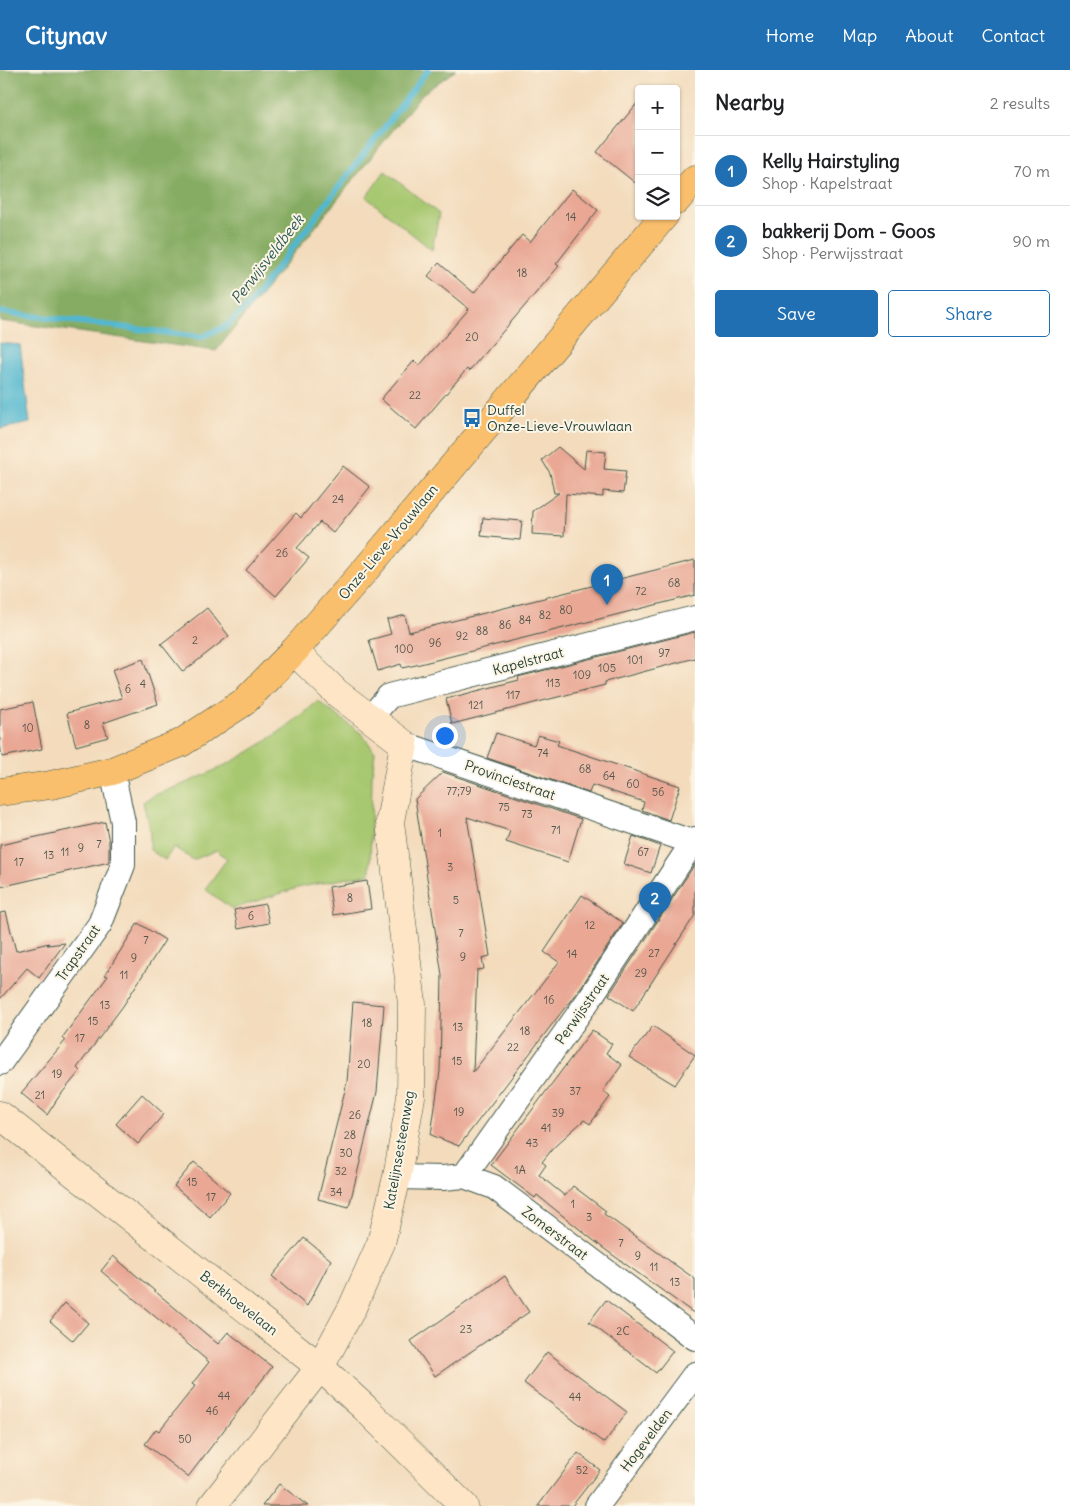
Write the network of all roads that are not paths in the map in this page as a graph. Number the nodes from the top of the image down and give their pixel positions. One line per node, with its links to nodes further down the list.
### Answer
1 (695, 179): 2 (main road)
2 (680, 196)
3 (661, 220): 5 (main road, Onze-Lieve-Vrouwlaan)
4 (695, 618): 6 (street, Kapelstraat)
5 (294, 651): 6 (street, Provinciestraat); 8 (main road, Onze-Lieve-Vrouwlaan)
6 (370, 718): 7 (street, Provinciestraat)
7 (404, 744): 10 (street, Provinciestraat); 14 (street, Katelijnsesteenweg)
8 (112, 771): 9 (main road, Onze-Lieve-Vrouwlaan); 11 (street, Trapstraat)
9 (0, 792)
10 (694, 842): 13 (street, Perwijsstraat)
11 (0, 1063)
12 (0, 1115): 16 (street, Berkhoevelaan)
13 (464, 1176): 14 (street, Zomerstraat); 15 (street, Zomerstraat)
14 (397, 1177): 16 (street, Katelijnsesteenweg)
15 (695, 1338)
16 (320, 1367): 18 (street, Katelijnsesteenweg); 19 (street, Berkhoevelaan)
17 (695, 1374): 20 (street, Hogevelden)
18 (212, 1506)
19 (464, 1506)
20 (597, 1506)

